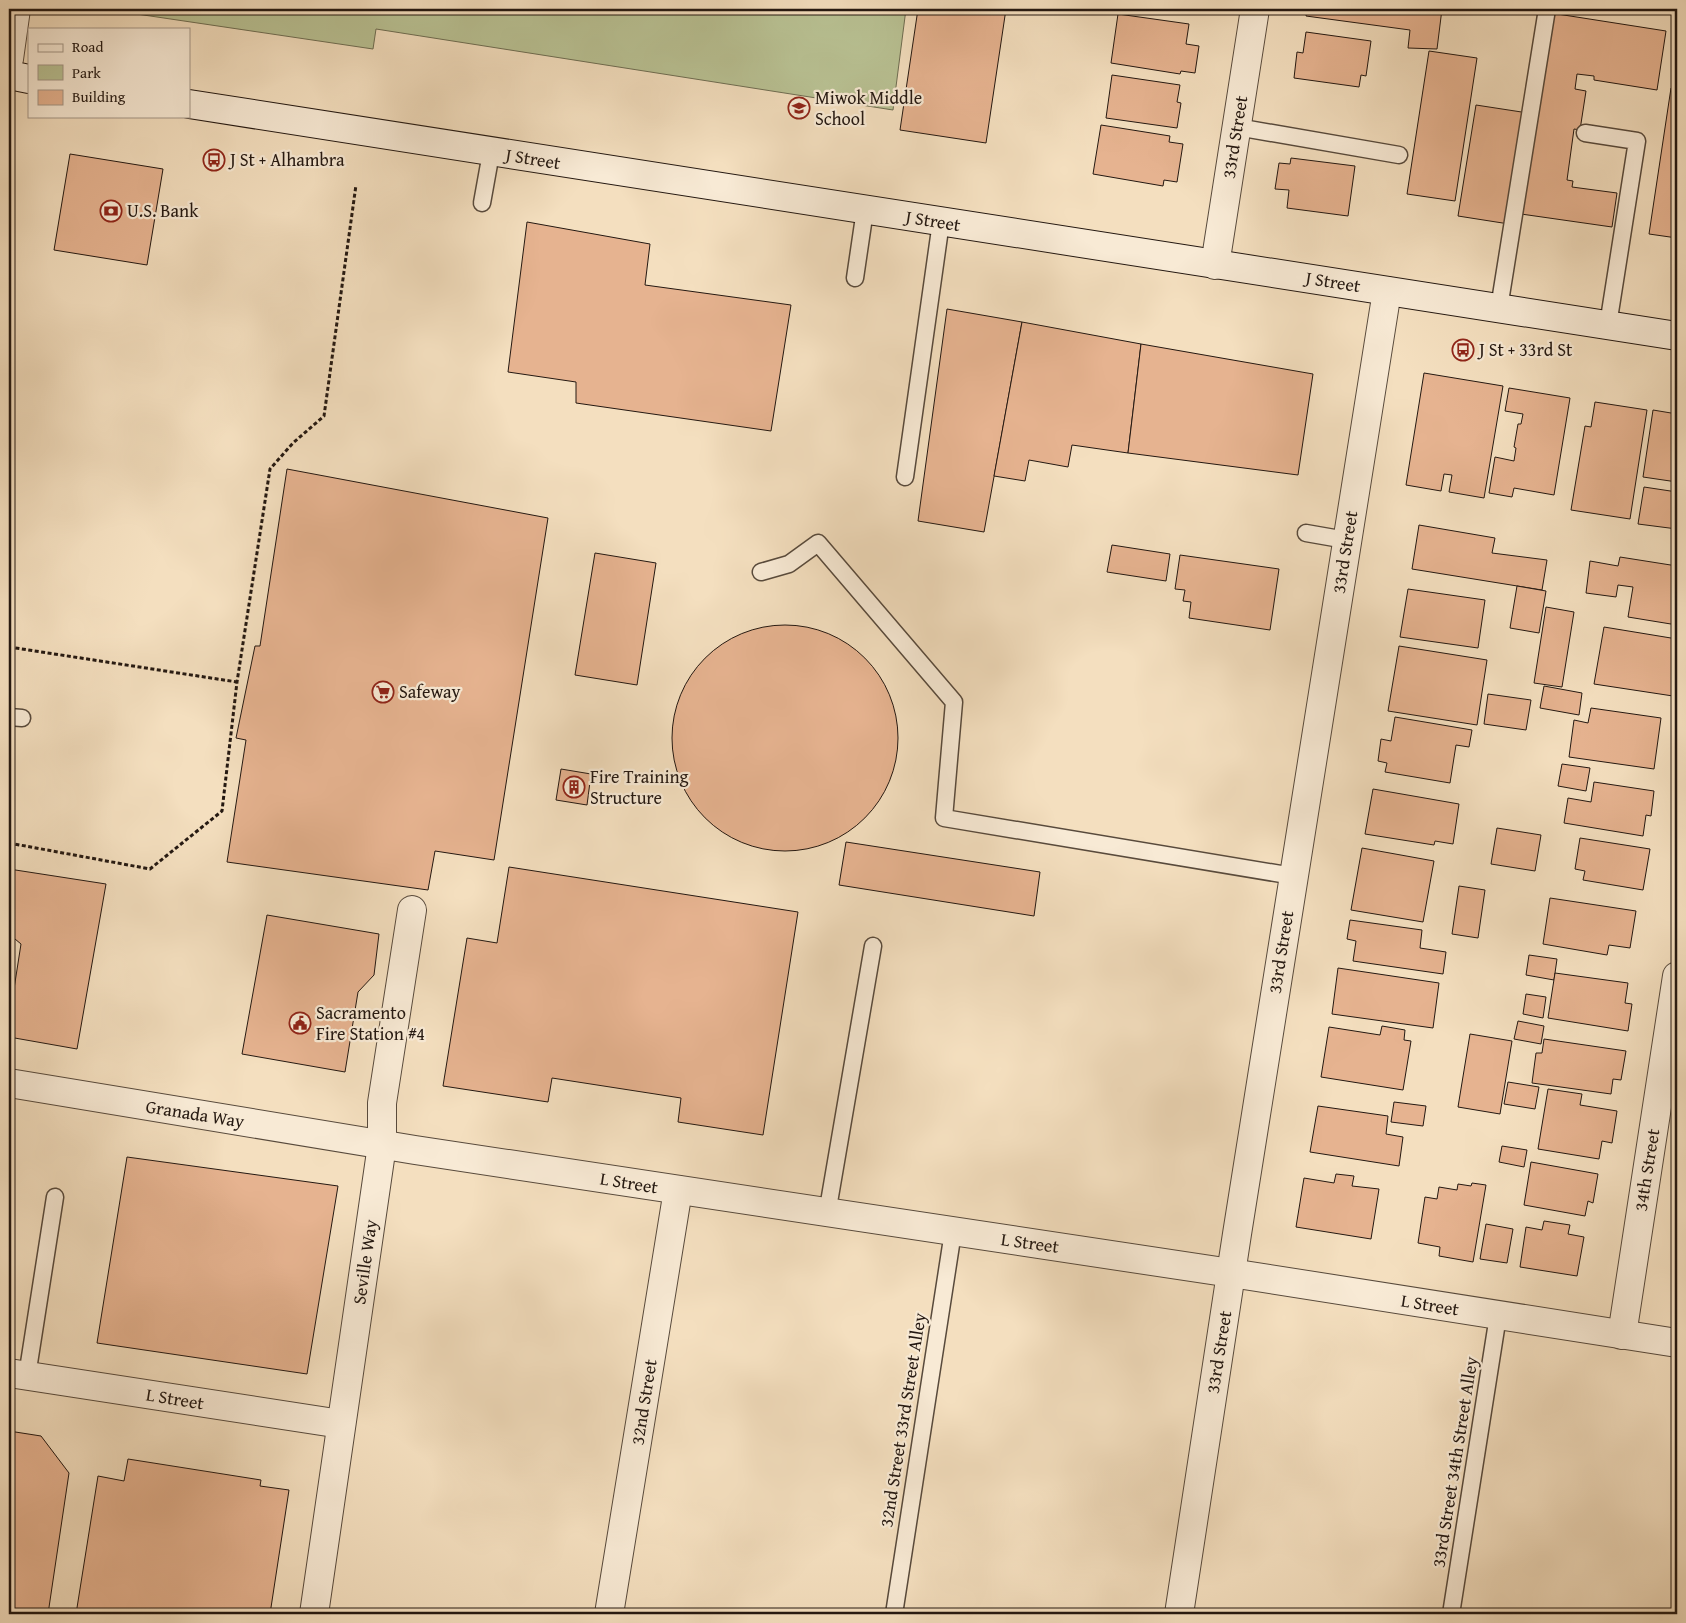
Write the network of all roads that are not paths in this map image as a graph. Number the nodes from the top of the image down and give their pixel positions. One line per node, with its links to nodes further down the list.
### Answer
1 (16, 9): 4 (street)
2 (1255, 9): 8 (street, 33rd Street)
3 (1546, 9): 18 (lane)
4 (9, 59)
5 (9, 75): 6 (street)
6 (28, 78)
7 (190, 104): 10 (street, J Street)
8 (1237, 127): 11 (lane); 15 (street, 33rd Street)
9 (1585, 133): 19 (lane)
10 (490, 152): 12 (lane); 13 (street, J Street)
11 (1399, 155)
12 (482, 204)
13 (865, 210): 14 (street, J Street); 16 (lane)
14 (941, 222): 15 (street, J Street); 21 (lane)
15 (1215, 265): 17 (street, J Street)
16 (855, 278)
17 (1387, 291): 18 (street, J Street); 23 (street, 33rd Street)
18 (1499, 308): 19 (street, J Street)
19 (1608, 325): 20 (street, J Street)
20 (1677, 336)
21 (905, 477)
22 (1306, 534): 23 (lane)
23 (1346, 540): 25 (street, 33rd Street)
24 (761, 572): 25 (lane)
25 (1294, 876): 35 (street, 33rd Street)
26 (412, 910): 30 (street, Seville Way)
27 (873, 946): 33 (lane)
28 (1677, 976): 37 (street, 34th Street)
29 (9, 1083): 30 (street, Granada Way)
30 (382, 1145): 31 (street, L Street); 40 (street, Seville Way)
31 (678, 1190): 33 (street, L Street); 42 (street, 32nd Street)
32 (55, 1197): 39 (lane)
33 (827, 1214): 34 (street, L Street)
34 (953, 1232): 35 (street, L Street); 43 (lane, 32nd Street 33rd Street Alley)
35 (1231, 1273): 36 (street, L Street); 44 (street, 33rd Street)
36 (1498, 1316): 37 (street, L Street); 45 (lane, 33rd Street 34th Street Alley)
37 (1622, 1335): 38 (street, L Street)
38 (1677, 1343)
39 (18, 1375): 40 (street, L Street)
40 (341, 1424): 41 (street, Seville Way)
41 (314, 1614)
42 (609, 1614)
43 (894, 1614)
44 (1179, 1614)
45 (1451, 1614)

